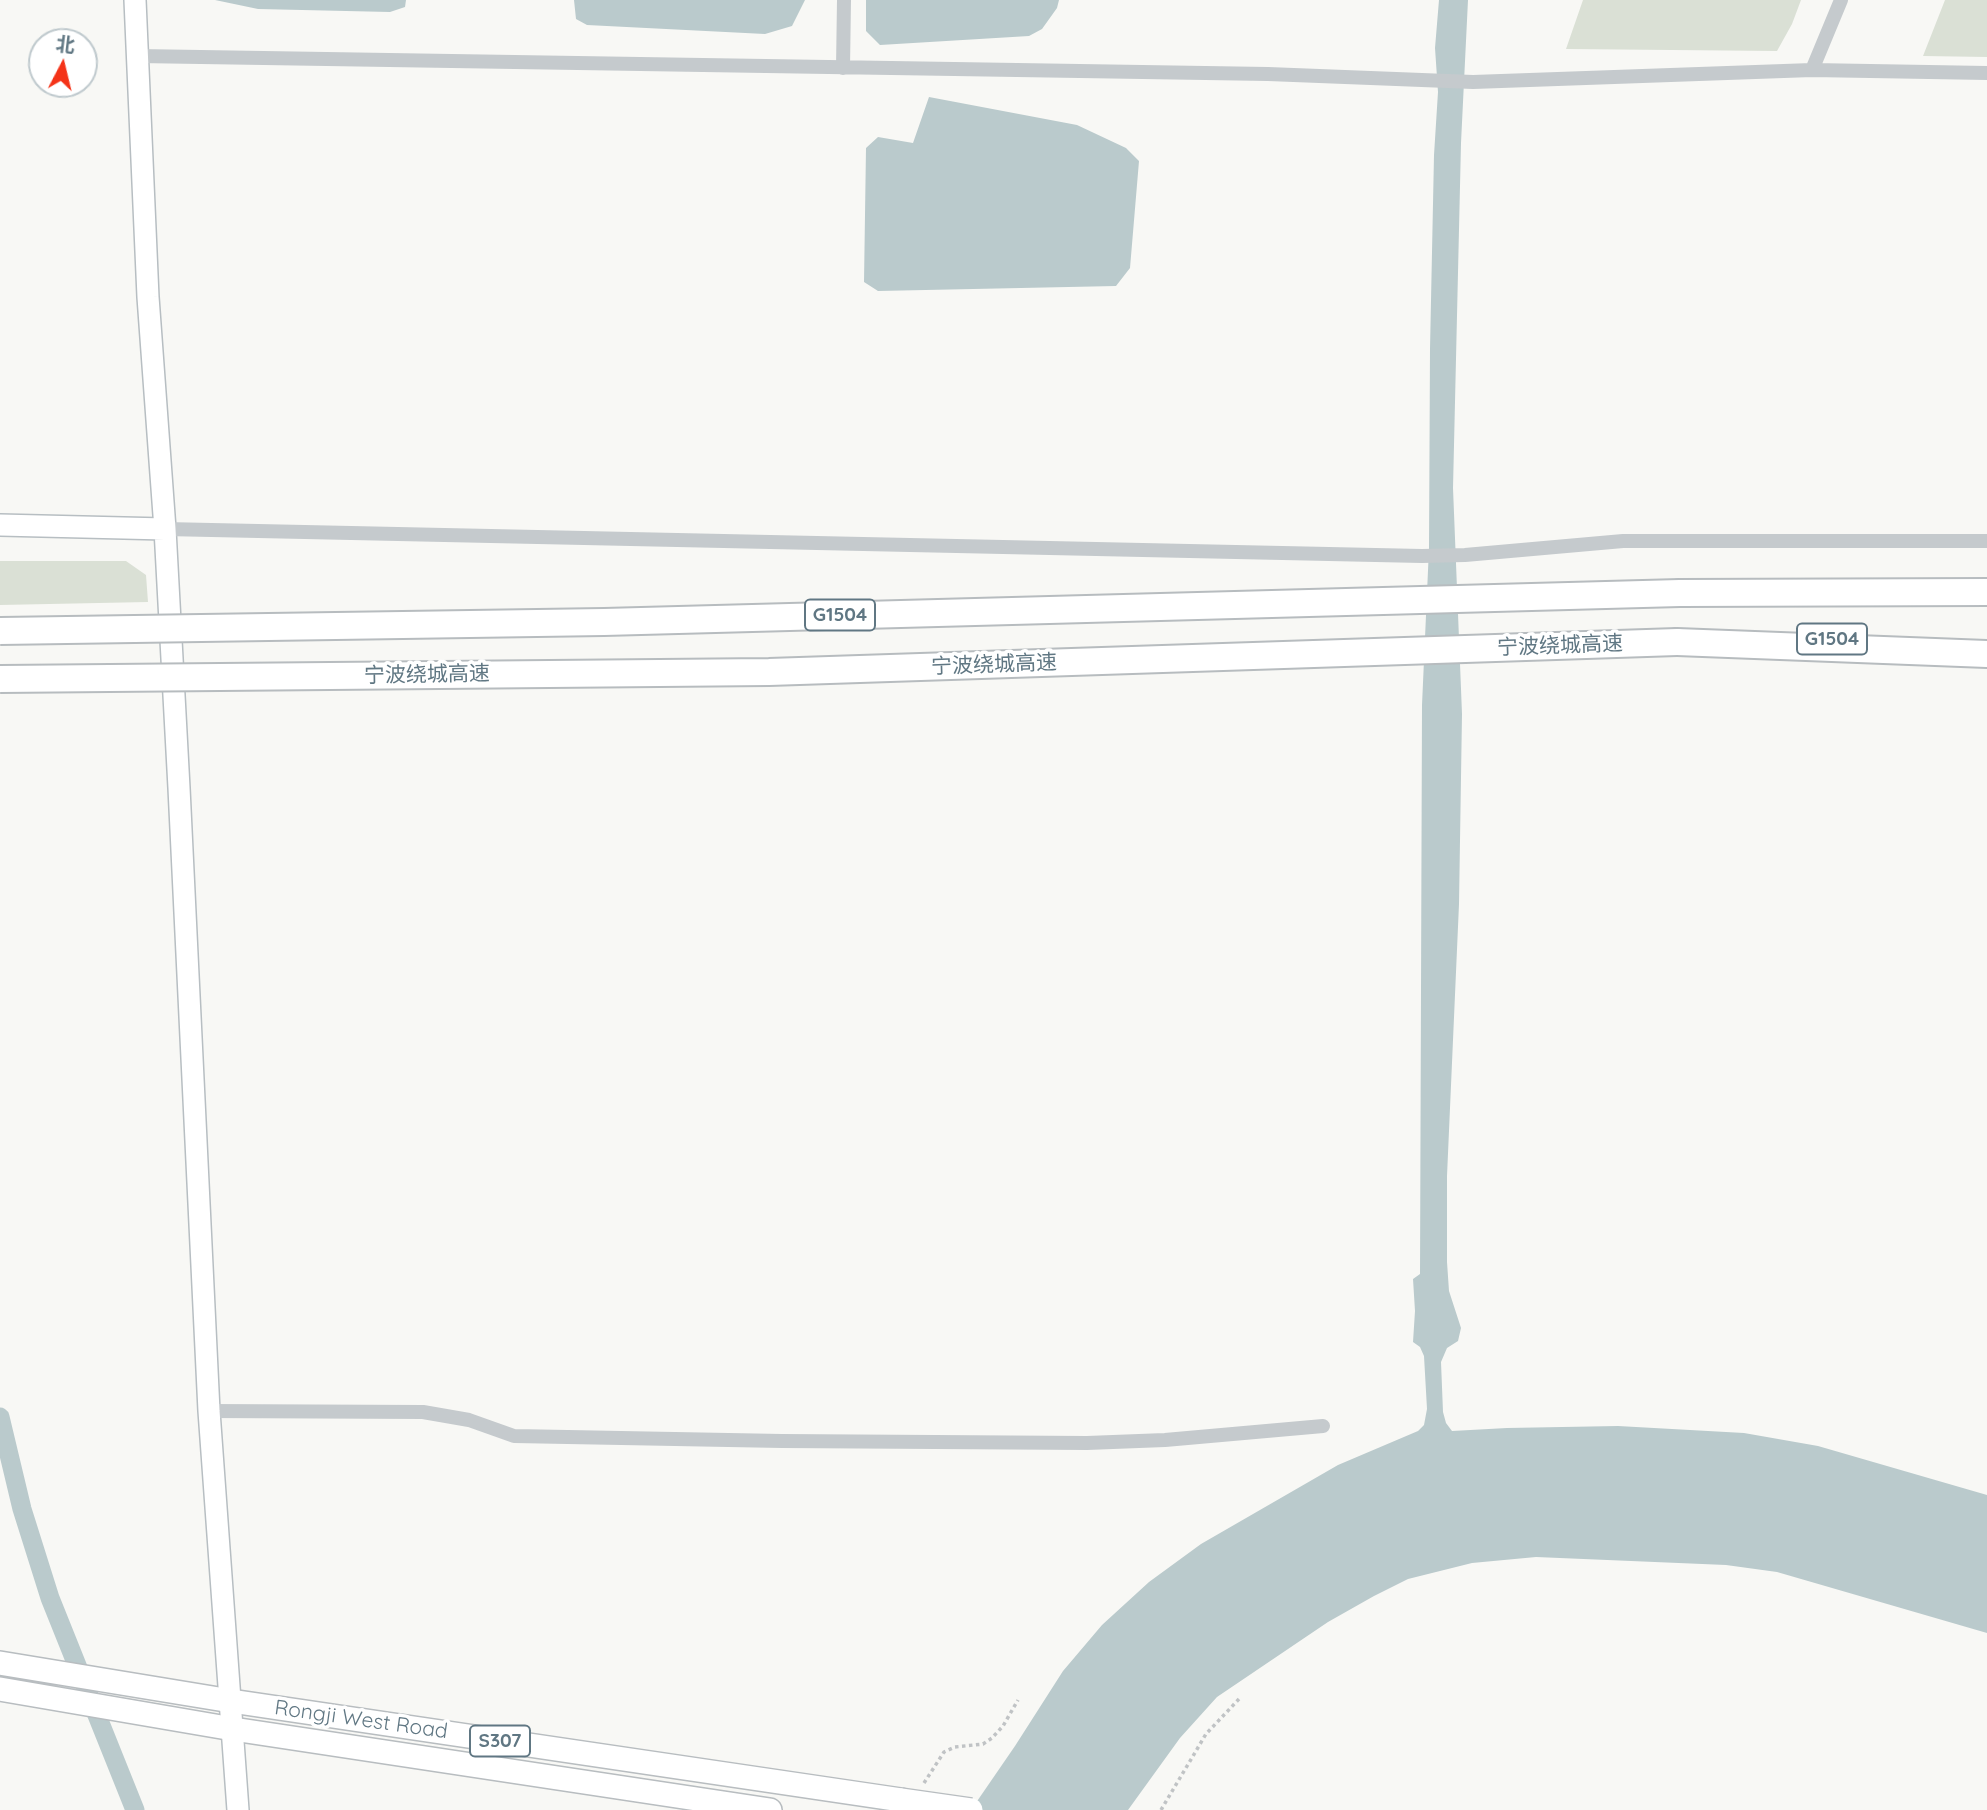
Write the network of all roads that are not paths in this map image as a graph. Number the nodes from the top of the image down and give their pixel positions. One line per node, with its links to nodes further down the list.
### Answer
1 (135, 0): 4 (main road)
2 (844, 0): 5 (street)
3 (1841, 0): 6 (street)
4 (138, 56): 5 (street); 9 (main road)
5 (843, 68): 6 (street)
6 (1812, 70): 7 (street)
7 (1987, 73)
8 (0, 525): 9 (main road)
9 (165, 529): 10 (street); 17 (main road)
10 (1987, 541)
11 (1987, 592): 12 (highway, G1504, bridge)
12 (0, 631)
13 (1987, 636): 14 (highway, 宁波绕城高速 / G1504)
14 (1677, 642): 15 (highway); 16 (highway, 宁波绕城高速 / G1504, bridge)
15 (1987, 654)
16 (0, 679)
17 (209, 1411): 18 (street); 21 (main road)
18 (1323, 1426)
19 (0, 1663): 21 (main road, Rongji West Road / S307)
20 (0, 1689): 22 (main road, Rongji West Road / S307)
21 (231, 1701): 22 (main road); 25 (main road, Rongji West Road / S307, bridge)
22 (233, 1729): 23 (main road); 24 (main road, Rongji West Road / S307)
23 (239, 1810)
24 (771, 1810)
25 (971, 1810)

